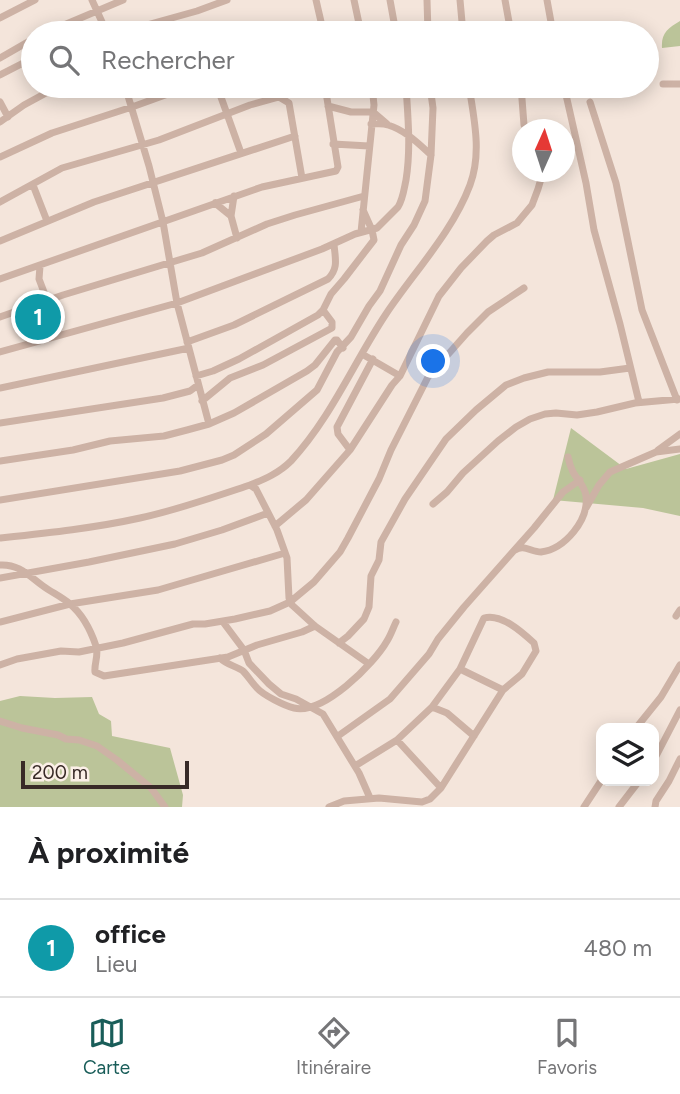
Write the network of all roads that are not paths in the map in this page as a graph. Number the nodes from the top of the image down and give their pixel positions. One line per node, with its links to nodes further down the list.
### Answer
1 (34, 0): 13 (street)
2 (92, 0): 12 (street)
3 (123, 0): 12 (street)
4 (227, 0): 16 (street)
5 (316, 0): 17 (street)
6 (354, 0): 18 (street)
7 (390, 0): 19 (street)
8 (427, 0): 20 (street)
9 (460, 0): 21 (street)
10 (505, 0): 22 (street)
11 (547, 0): 23 (street)
12 (96, 10): 14 (street); 15 (street)
13 (0, 18)
14 (72, 21)
15 (102, 21)
16 (162, 21)
17 (321, 21)
18 (358, 21)
19 (394, 21)
20 (428, 21)
21 (462, 21)
22 (509, 21)
23 (551, 21)
24 (21, 46): 25 (street)
25 (0, 58)
26 (21, 65): 27 (street)
27 (0, 75)
28 (663, 84): 29 (street)
29 (680, 84)
30 (33, 98): 49 (street)
31 (129, 98): 46 (street)
32 (157, 98): 46 (street)
33 (221, 98): 48 (street)
34 (272, 98): 48 (street)
35 (283, 98): 54 (street)
36 (327, 98): 45 (street)
37 (374, 98): 47 (street)
38 (407, 98): 55 (street)
39 (432, 98): 60 (street)
40 (471, 98): 90 (street)
41 (522, 98): 50 (street)
42 (567, 98): 92 (street)
43 (0, 102): 49 (street)
44 (590, 102): 97 (street)
45 (328, 106): 47 (street); 56 (street)
46 (132, 107): 57 (street); 61 (street)
47 (373, 113): 52 (street); 53 (street)
48 (227, 114): 57 (street); 59 (street)
49 (8, 117): 51 (street)
50 (524, 119)
51 (0, 122)
52 (371, 124): 53 (street); 58 (street)
53 (387, 124): 55 (street)
54 (295, 136): 59 (street); 62 (street)
55 (409, 137): 60 (street); 74 (street)
56 (333, 144): 58 (street); 62 (street)
57 (144, 145): 64 (street); 65 (street)
58 (369, 146): 67 (street)
59 (242, 153): 64 (street)
60 (431, 155): 88 (street)
61 (0, 157)
62 (302, 178): 66 (street)
63 (540, 182): 94 (street)
64 (154, 183): 72 (street); 73 (street)
65 (33, 185): 68 (street); 72 (street)
66 (234, 196): 69 (street); 71 (street)
67 (364, 196): 70 (street); 76 (street)
68 (0, 202)
69 (215, 203): 71 (street); 73 (street)
70 (363, 210): 74 (street); 75 (street)
71 (231, 216): 76 (street)
72 (47, 221): 77 (street)
73 (163, 222): 79 (street); 80 (street)
74 (372, 230): 75 (street); 85 (street)
75 (361, 232): 78 (street)
76 (237, 238): 79 (street)
77 (0, 241)
78 (334, 244): 84 (street); 87 (street)
79 (171, 261): 83 (street); 84 (street)
80 (40, 266): 81 (street); 83 (street)
81 (0, 279)
82 (524, 288): 121 (street)
83 (47, 300): 86 (street)
84 (177, 303): 87 (street); 89 (street)
85 (323, 310): 93 (street); 98 (street)
86 (0, 317)
87 (188, 345): 93 (street); 96 (street)
88 (343, 348): 101 (street); 110 (street)
89 (0, 352)
90 (362, 354): 91 (street); 109 (street)
91 (373, 359): 94 (street); 104 (street)
92 (630, 368): 99 (street); 127 (street)
93 (195, 376): 95 (street)
94 (400, 376): 104 (street)
95 (198, 385): 98 (street); 100 (street)
96 (0, 388)
97 (678, 399): 99 (street)
98 (202, 401): 101 (street)
99 (639, 402): 111 (street)
100 (0, 423)
101 (209, 424): 107 (street)
102 (680, 434): 105 (street)
103 (680, 449): 105 (street)
104 (350, 450): 114 (street)
105 (656, 452): 112 (street)
106 (568, 457): 108 (street)
107 (0, 461)
108 (580, 480): 112 (street); 117 (street)
109 (250, 485): 113 (street); 115 (street)
110 (0, 500)
111 (433, 504)
112 (586, 509): 117 (street)
113 (268, 513): 114 (street); 119 (street)
114 (275, 526): 116 (street)
115 (1, 536)
116 (285, 553): 121 (street); 122 (street)
117 (509, 555): 141 (street)
118 (0, 565): 119 (street)
119 (27, 572): 120 (street); 122 (street)
120 (0, 578)
121 (290, 602): 124 (street); 126 (street)
122 (70, 604): 123 (street); 128 (street)
123 (0, 622)
124 (223, 622): 128 (street); 129 (street)
125 (396, 622): 131 (street)
126 (315, 626): 127 (street); 129 (street)
127 (339, 643): 131 (street)
128 (97, 647): 130 (street); 132 (street)
129 (244, 650): 130 (street); 136 (street)
130 (220, 658): 136 (street)
131 (369, 664): 136 (street)
132 (0, 665)
133 (680, 665): 140 (street)
134 (460, 669): 135 (street); 135 (street); 137 (street)
135 (503, 690): 142 (street)
136 (309, 707): 141 (street)
137 (432, 707): 142 (street); 143 (street)
138 (680, 710): 144 (street)
139 (0, 721): 151 (street)
140 (640, 723)
141 (338, 736): 146 (street)
142 (474, 736): 149 (street)
143 (397, 740): 146 (street); 149 (street)
144 (659, 750)
145 (680, 759): 155 (street)
146 (355, 766): 150 (street)
147 (598, 786): 153 (street)
148 (635, 786): 154 (street)
149 (441, 788): 150 (street)
150 (370, 798): 152 (street)
151 (165, 807)
152 (329, 807)
153 (584, 807)
154 (619, 807)
155 (655, 807)

